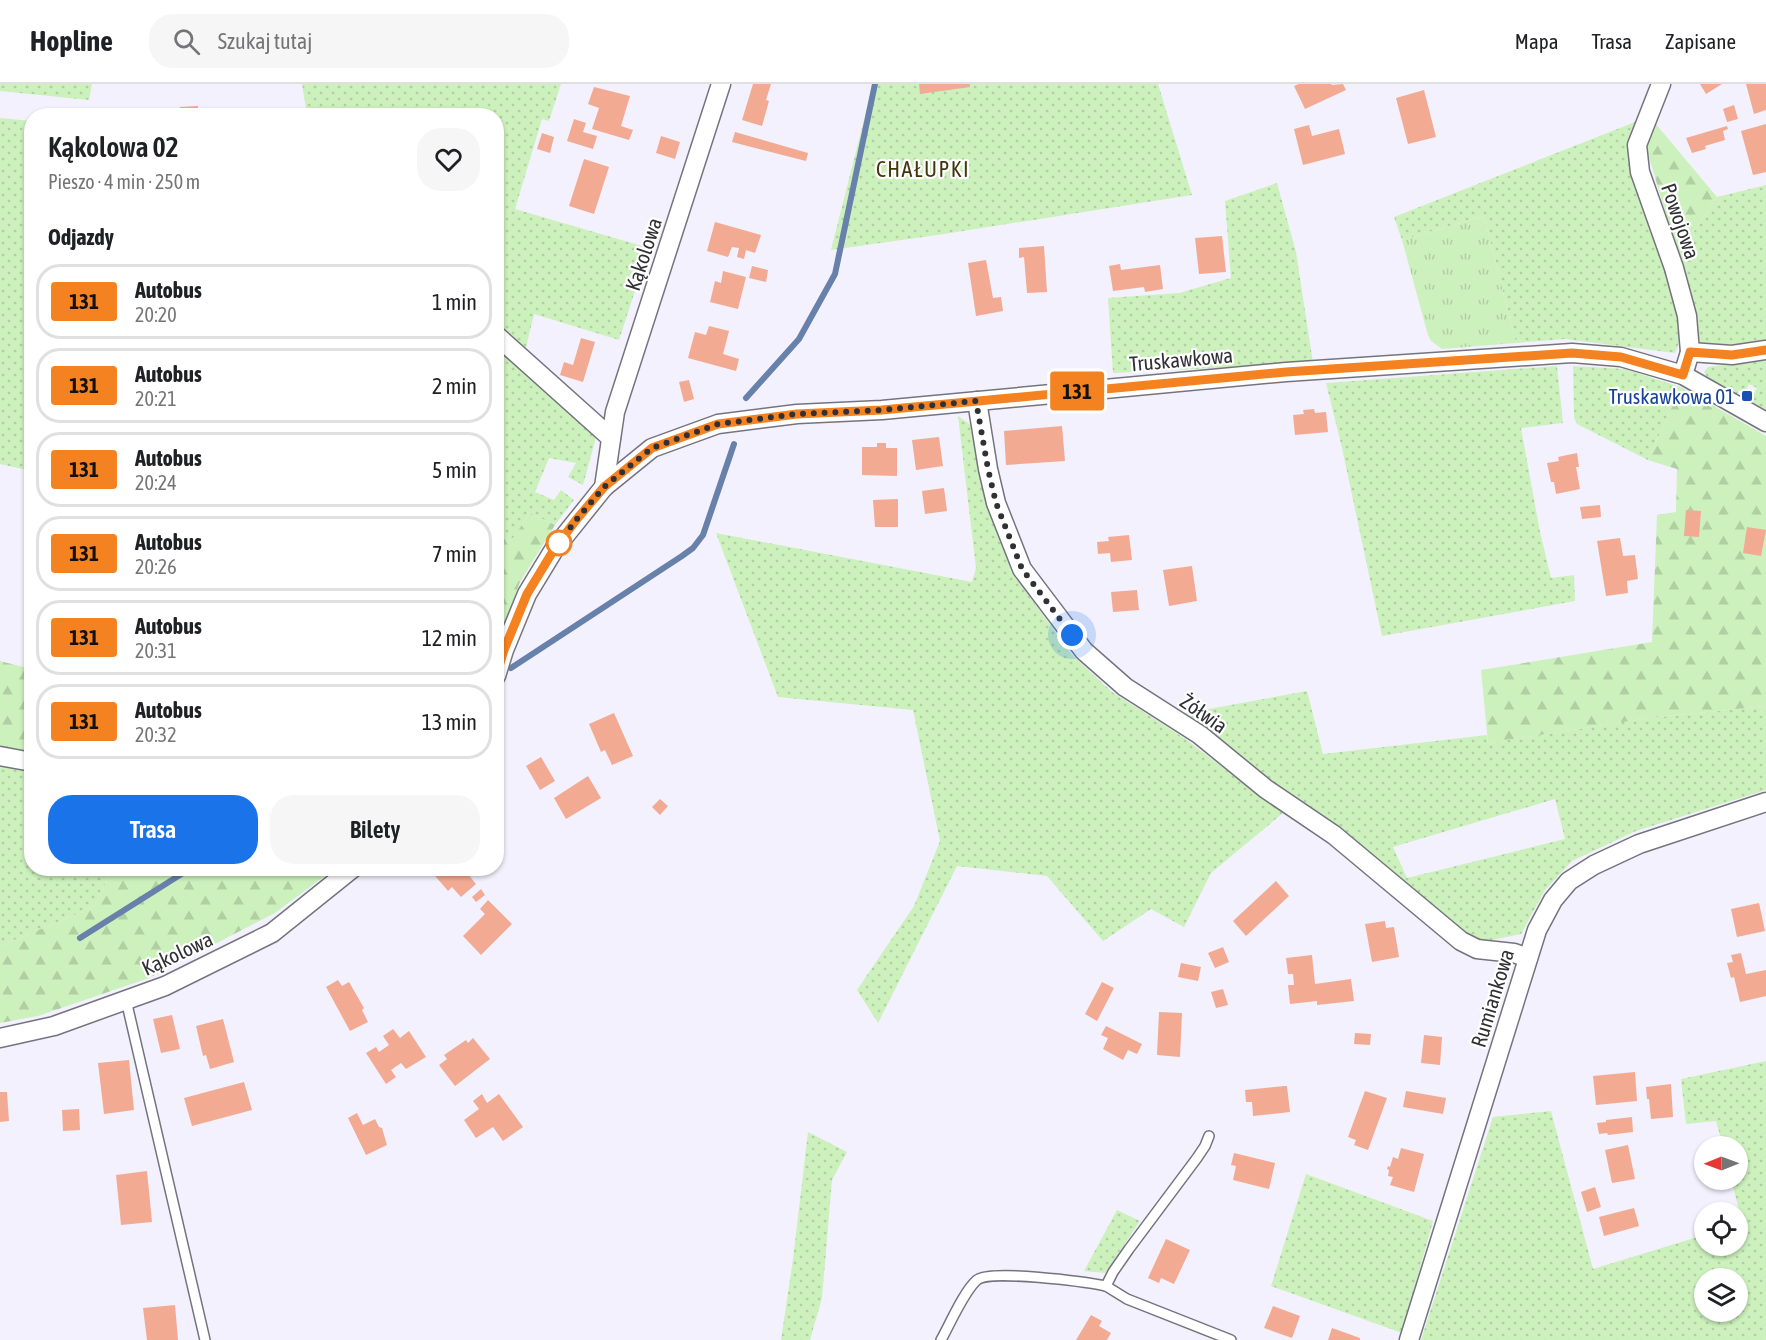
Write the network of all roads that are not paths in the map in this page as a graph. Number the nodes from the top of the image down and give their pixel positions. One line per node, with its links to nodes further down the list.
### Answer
1 (721, 84): 9 (street, Kąkolowa)
2 (1661, 84): 5 (street, Powojowa)
3 (504, 341): 9 (street)
4 (1766, 350): 5 (street)
5 (1690, 352): 6 (street, Powojowa)
6 (1683, 375): 7 (street, Truskawkowa); 8 (street, Truskawkowa)
7 (976, 401): 10 (street, Truskawkowa); 16 (street, Żółwia)
8 (1766, 422)
9 (611, 438): 10 (street, Kąkolowa)
10 (604, 487): 11 (street)
11 (504, 644)
12 (0, 756): 13 (street)
13 (24, 760)
14 (1766, 802): 16 (street, Rumiankowa)
15 (343, 876): 17 (street, Kąkolowa)
16 (1528, 958): 24 (street, Rumiankowa)
17 (126, 1000): 18 (street, Kąkolowa); 21 (lane)
18 (0, 1038)
19 (1209, 1136): 20 (lane)
20 (1106, 1286): 22 (lane); 23 (lane)
21 (206, 1340)
22 (941, 1340)
23 (1231, 1340)
24 (1408, 1340)

